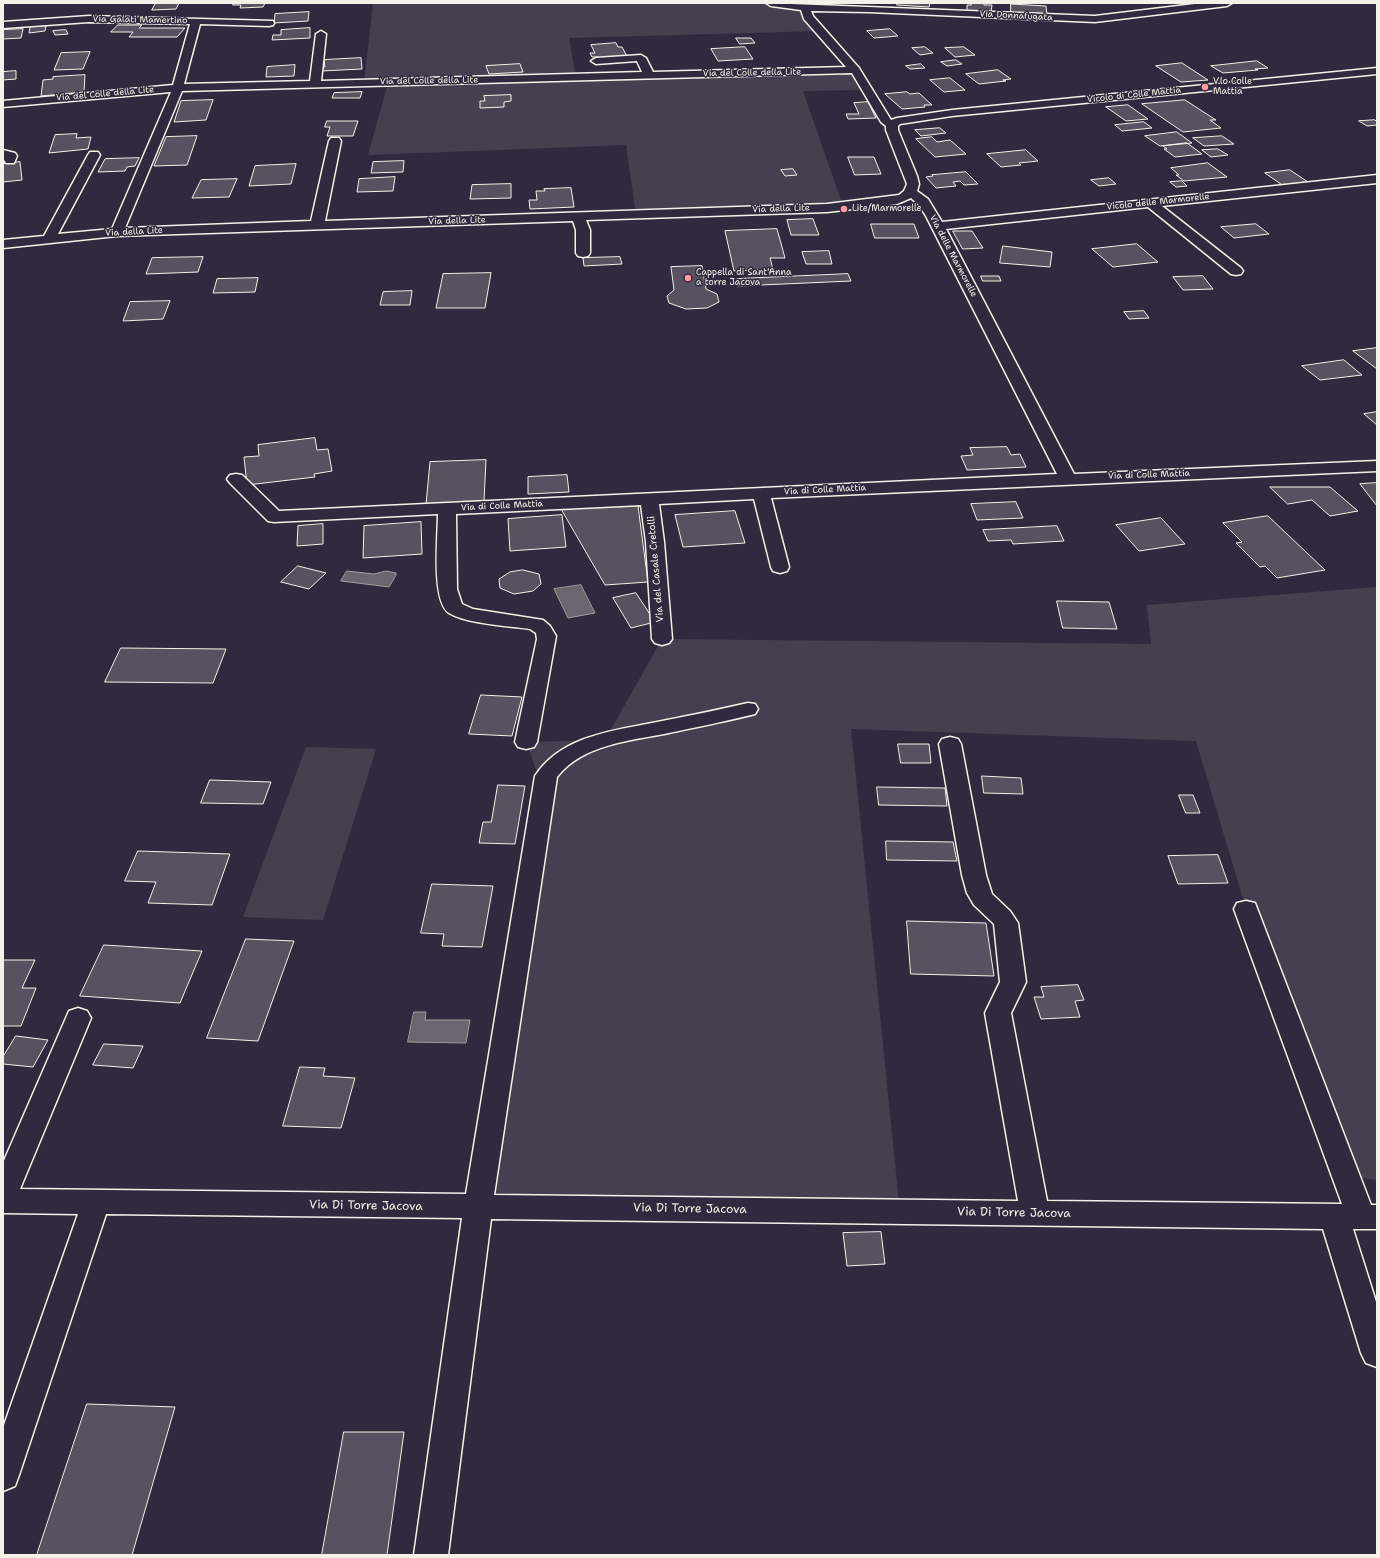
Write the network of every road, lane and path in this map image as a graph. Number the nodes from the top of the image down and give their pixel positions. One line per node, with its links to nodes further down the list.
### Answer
1 (771, 3): 5 (street, Via Donnafugata)
2 (1001, 3): 7 (street)
3 (1227, 3): 7 (street, Via Donnafugata)
4 (870, 6): 5 (street, Via Donnafugata); 7 (street, Via Donnafugata)
5 (805, 8): 12 (street)
6 (270, 11): 8 (street)
7 (999, 15)
8 (196, 21): 9 (street, Via Galati Mamertino); 16 (street, Via Galati Mamertino)
9 (3, 25)
10 (321, 34): 15 (street)
11 (596, 61): 14 (street)
12 (855, 70): 14 (street, Via del Colle della Lite); 18 (street)
13 (1377, 71): 18 (street, Vicolo di Colle Mattia)
14 (649, 76): 15 (street, Via del Colle della Lite)
15 (315, 84): 16 (street, Via del Colle della Lite)
16 (178, 88): 17 (street, Via del Colle della Lite); 27 (street, Via Galati Mamertino)
17 (3, 104)
18 (892, 125): 22 (street)
19 (335, 141): 25 (street)
20 (94, 155): 28 (street)
21 (1377, 179): 23 (street, Vicolo delle Marmorelle)
22 (910, 193): 24 (street, Via della Lite); 26 (street, Via delle Marmorelle)
23 (1150, 203): 26 (street, Vicolo delle Marmorelle); 31 (street)
24 (578, 217): 25 (street, Via della Lite); 30 (street)
25 (316, 226): 27 (street, Via della Lite)
26 (938, 226): 34 (street, Via delle Marmorelle)
27 (117, 232): 28 (street, Via della Lite)
28 (49, 238): 29 (street, Via della Lite)
29 (3, 244)
30 (583, 253)
31 (1236, 271)
32 (1377, 466): 34 (street, Via di Colle Mattia)
33 (236, 479): 37 (street, Via di Colle Mattia)
34 (1068, 479): 35 (street, Via di Colle Mattia)
35 (761, 493): 36 (street, Via di Colle Mattia); 38 (street)
36 (649, 499): 37 (street, Via di Colle Mattia); 39 (street, Via del Casale Cretolli)
37 (447, 508): 41 (street)
38 (780, 567)
39 (662, 639)
40 (748, 709): 48 (street)
41 (526, 742)
42 (950, 744): 49 (street)
43 (1246, 909): 50 (street)
44 (78, 1018): 45 (street)
45 (3, 1196)
46 (3, 1201): 47 (street, Via Di Torre Jacova)
47 (96, 1202): 48 (street, Via Di Torre Jacova); 52 (street)
48 (478, 1207): 49 (street, Via Di Torre Jacova); 53 (street)
49 (1035, 1213): 50 (street, Via Di Torre Jacova)
50 (1357, 1217): 51 (street)
51 (1377, 1353)
52 (3, 1475)
53 (431, 1555)

